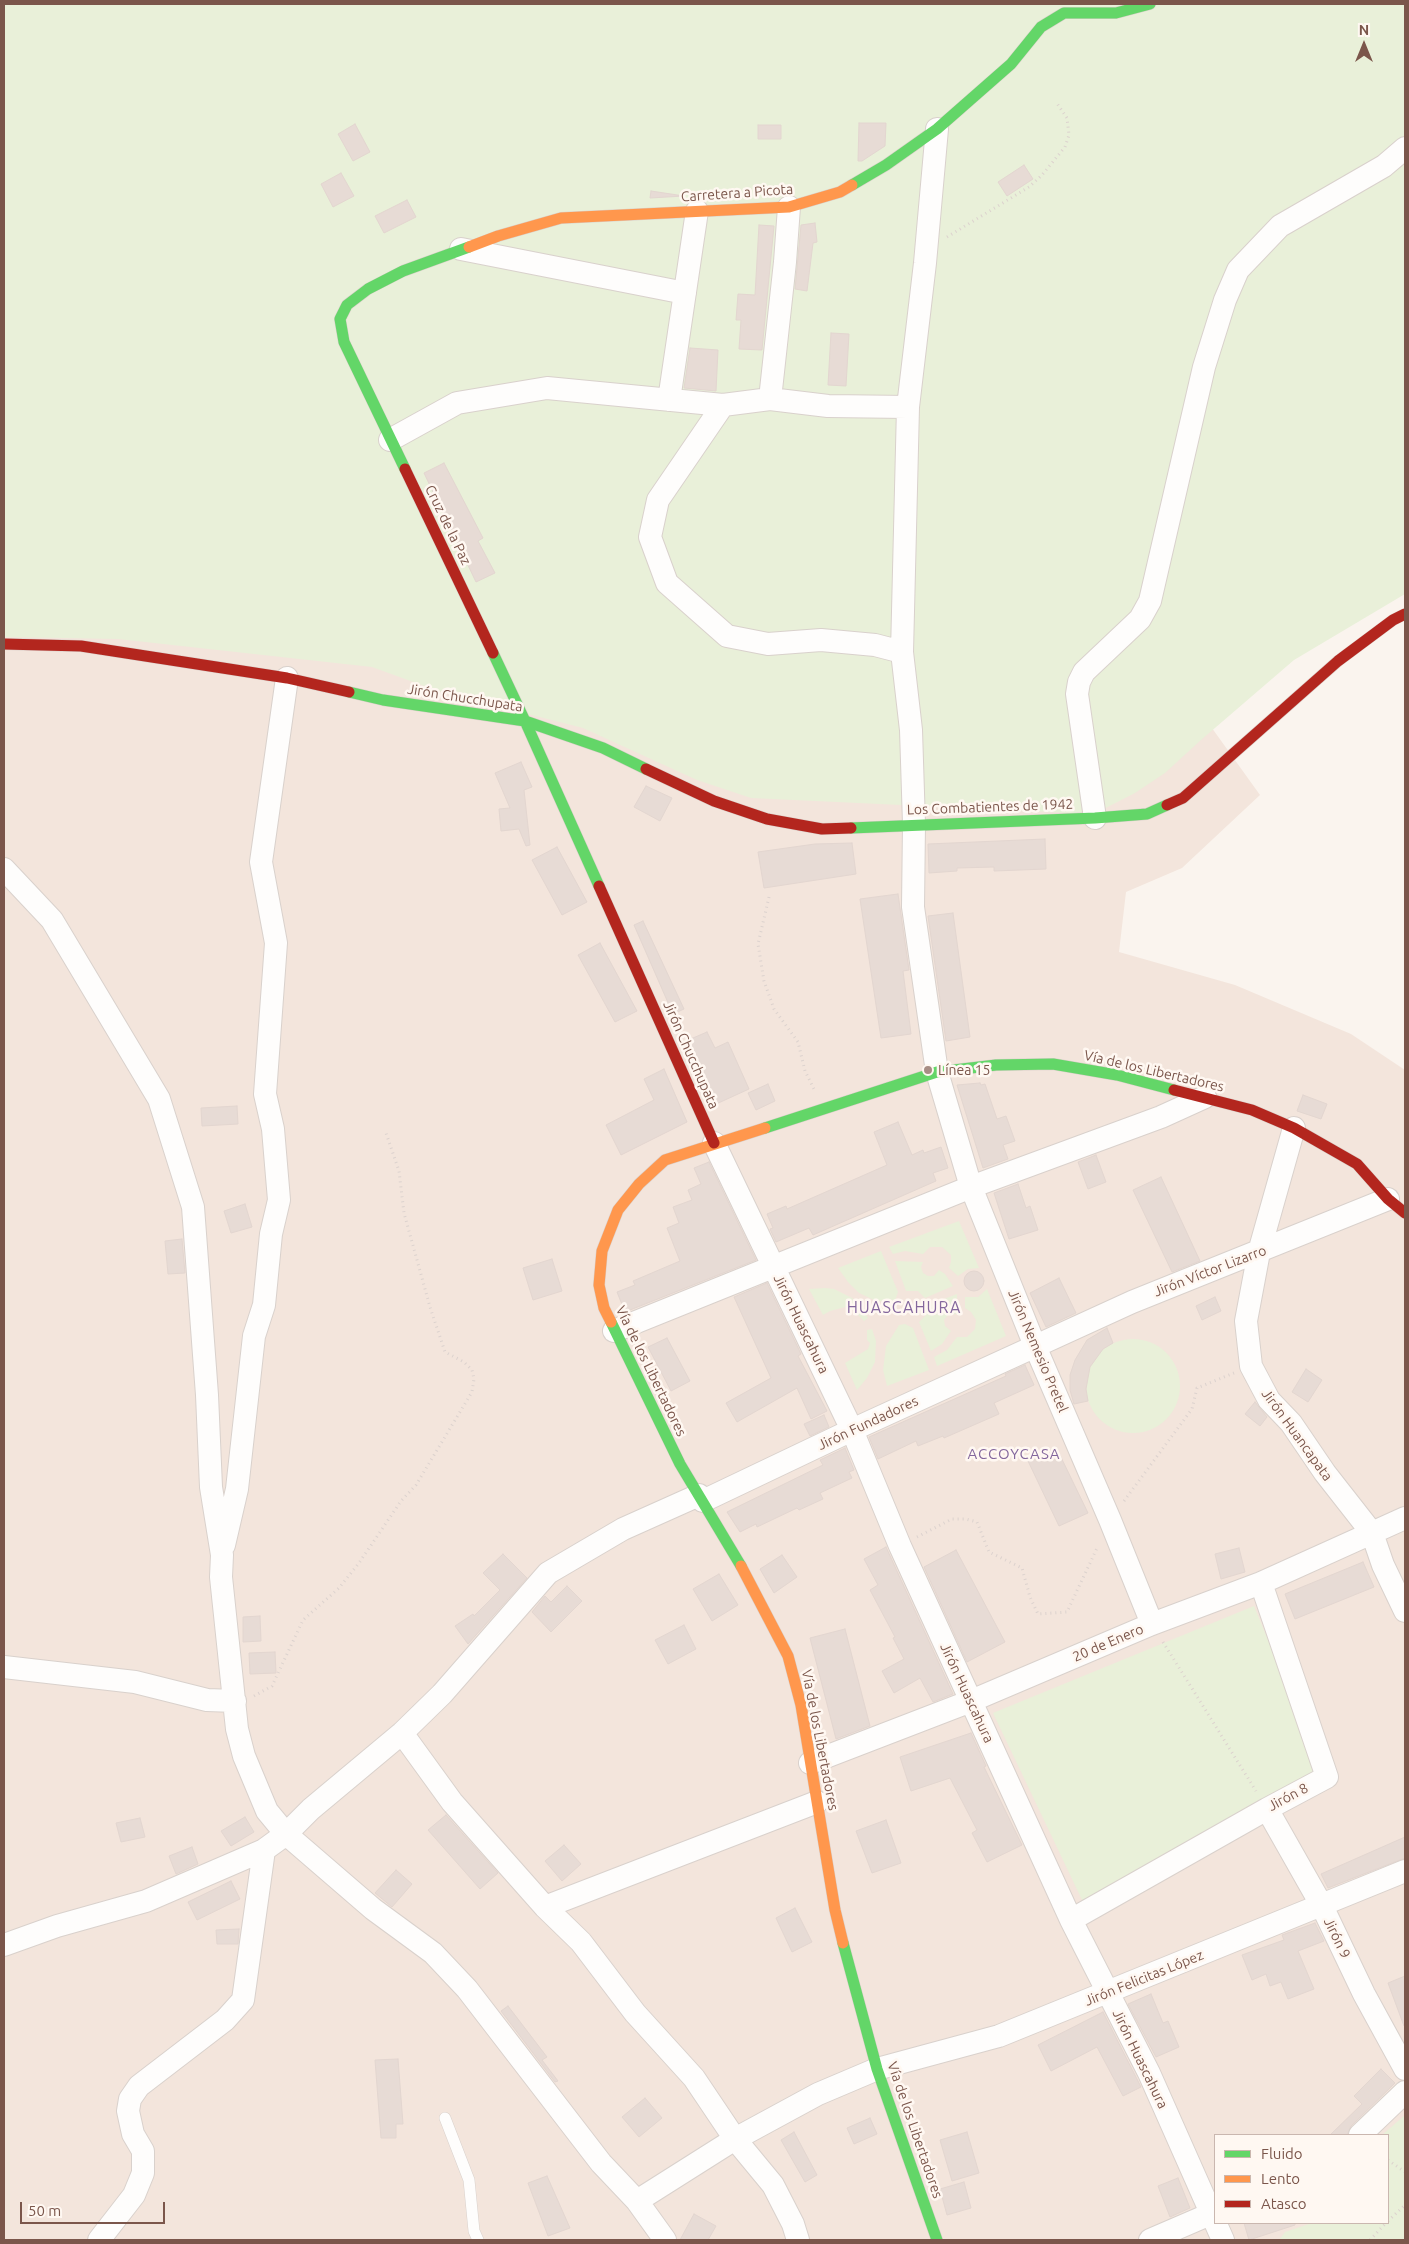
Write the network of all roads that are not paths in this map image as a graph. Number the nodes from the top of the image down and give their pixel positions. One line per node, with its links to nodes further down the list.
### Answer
1 (1150, 4): 2 (main road, Carretera a Picota)
2 (937, 130): 4 (main road, Carretera a Picota); 12 (street, Jirón Nemesio Pretel)
3 (1405, 148): 19 (street)
4 (789, 207): 5 (main road, Carretera a Picota); 9 (street)
5 (697, 211): 6 (main road, Carretera a Picota); 7 (street)
6 (461, 249): 7 (street); 8 (main road, Carretera a Picota)
7 (685, 293): 10 (street)
8 (344, 342): 13 (main road, Cruz de la Paz)
9 (770, 399): 11 (street); 12 (street)
10 (669, 400): 11 (street); 13 (street)
11 (723, 404): 16 (street)
12 (908, 407): 16 (street, Jirón Nemesio Pretel)
13 (390, 440): 18 (main road, Cruz de la Paz)
14 (1405, 614): 19 (main road, Los Combatientes de 1942)
15 (4, 644): 17 (main road, Jirón Chucchupata)
16 (902, 652): 20 (street, Jirón Nemesio Pretel)
17 (287, 678): 18 (main road, Jirón Chucchupata); 37 (street)
18 (526, 721): 20 (main road, Los Combatientes de 1942); 25 (main road, Jirón Chucchupata)
19 (1095, 818): 20 (main road, Los Combatientes de 1942)
20 (914, 824): 22 (street, Jirón Nemesio Pretel)
21 (4, 869): 37 (street)
22 (937, 1072): 23 (main road, Vía de los Libertadores); 25 (main road, Vía de los Libertadores); 26 (street, Jirón Nemesio Pretel)
23 (1205, 1097): 24 (main road, Vía de los Libertadores); 26 (street)
24 (1294, 1128): 27 (main road, Vía de los Libertadores); 29 (street, Jirón Huancapata)
25 (714, 1144): 30 (street, Jirón Huascahura); 31 (main road, Vía de los Libertadores)
26 (971, 1186): 30 (street); 32 (street, Jirón Nemesio Pretel)
27 (1388, 1199): 28 (main road, Vía de los Libertadores); 29 (street, Jirón Víctor Lizarro)
28 (1405, 1213)
29 (1259, 1252): 32 (street, Jirón Víctor Lizarro); 36 (street, Jirón Huancapata)
30 (773, 1266): 31 (street); 33 (street, Jirón Huascahura)
31 (614, 1331): 34 (main road, Vía de los Libertadores)
32 (1035, 1346): 33 (street, Jirón Fundadores); 40 (street, Jirón Nemesio Pretel)
33 (852, 1430): 34 (street, Jirón Fundadores); 43 (street, Jirón Huascahura)
34 (701, 1498): 44 (street, Jirón Fundadores); 45 (main road, Vía de los Libertadores)
35 (1405, 1518): 36 (street, 20 de Enero)
36 (1372, 1533): 38 (street, 20 de Enero); 39 (street, Jirón Huancapata)
37 (222, 1555): 42 (street)
38 (1261, 1583): 40 (street, 20 de Enero); 47 (street, Jirón 8)
39 (1405, 1611)
40 (1152, 1624): 43 (street, 20 de Enero)
41 (4, 1667): 42 (street)
42 (235, 1701): 48 (street)
43 (971, 1701): 45 (street, 20 de Enero); 53 (street, Jirón Huascahura)
44 (402, 1733): 48 (street, Jirón Fundadores); 52 (street)
45 (810, 1763): 46 (main road, Vía de los Libertadores)
46 (817, 1802): 52 (street); 56 (main road, Vía de los Libertadores)
47 (1267, 1809): 51 (street, Jirón 9); 53 (street, Jirón 8)
48 (286, 1834): 49 (street, Jirón Fundadores); 62 (street)
49 (264, 1850): 54 (street, Jirón Fundadores); 65 (street)
50 (1405, 1872): 51 (street, Jirón Felicitas López)
51 (1322, 1906): 55 (street, Jirón Felicitas López); 57 (street, Jirón 9)
52 (545, 1907): 61 (street)
53 (1072, 1920): 55 (street, Jirón Huascahura)
54 (4, 1945)
55 (1107, 1992): 56 (street, Jirón Felicitas López); 63 (street, Jirón Huascahura)
56 (877, 2068): 61 (street, Jirón Felicitas López); 69 (main road, Vía de los Libertadores)
57 (1405, 2069)
58 (1405, 2092): 60 (street)
59 (445, 2118): 66 (lane)
60 (1361, 2134)
61 (735, 2138): 62 (street, Jirón Felicitas López); 68 (street)
62 (637, 2201): 67 (street)
63 (1212, 2212): 70 (street)
64 (1217, 2224): 71 (street, Jirón Huascahura)
65 (99, 2240)
66 (478, 2240)
67 (665, 2240)
68 (798, 2240)
69 (937, 2240)
70 (1150, 2240)
71 (1223, 2240)

